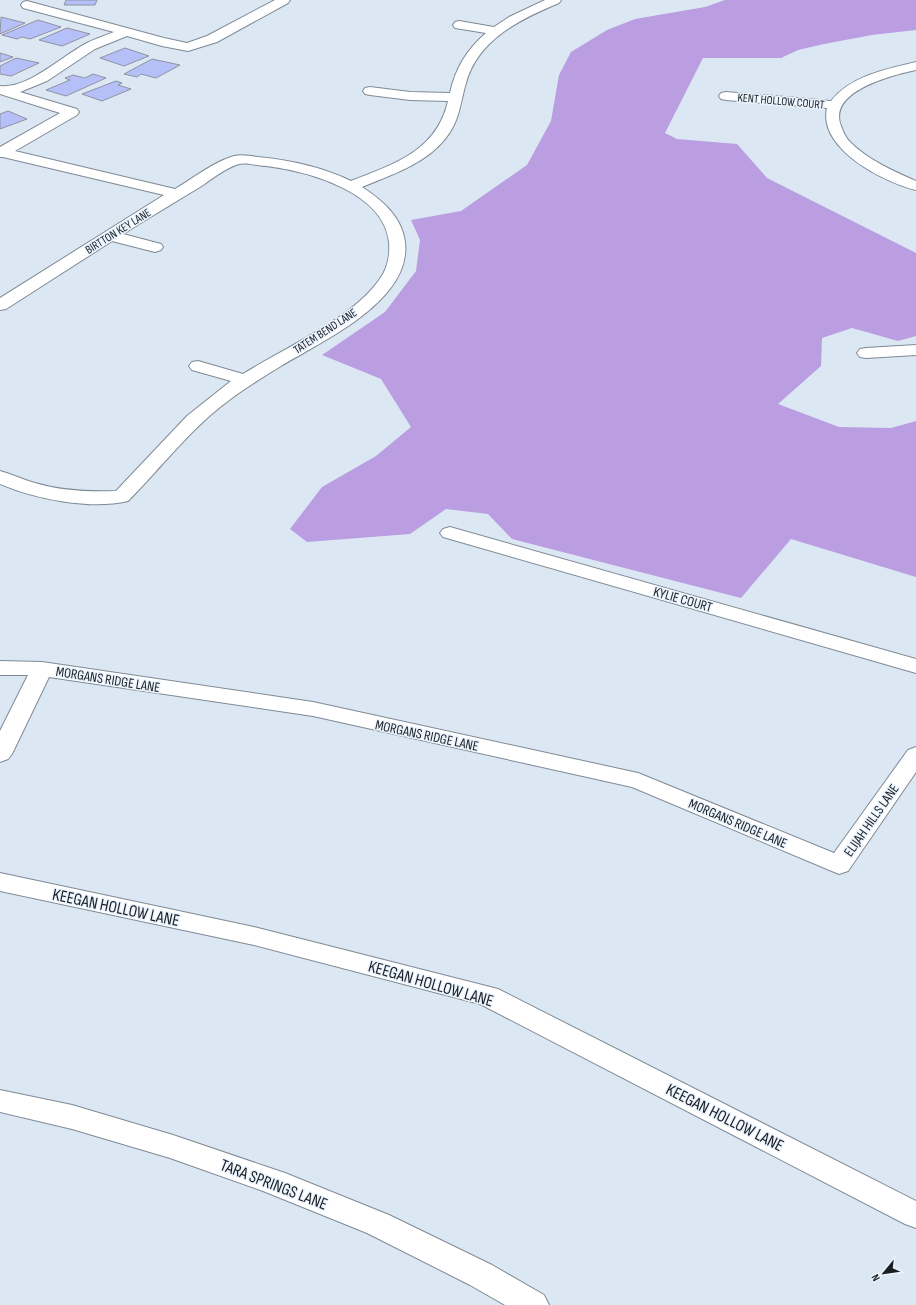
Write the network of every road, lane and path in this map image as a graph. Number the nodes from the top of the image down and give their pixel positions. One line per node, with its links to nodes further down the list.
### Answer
1 (284, 0): 6 (street)
2 (555, 0): 5 (street)
3 (30, 3): 6 (street)
4 (460, 25): 5 (street)
5 (496, 31): 11 (street)
6 (126, 32): 8 (street)
7 (916, 66): 12 (street)
8 (3, 91): 13 (street)
9 (370, 91): 11 (street)
10 (726, 96): 12 (street, KENT HOLLOW COURT)
11 (457, 97): 15 (street)
12 (835, 105): 16 (street)
13 (1, 152): 17 (street)
14 (238, 159): 15 (street, TATEM BEND LANE); 17 (street, BIRTTON KEY LANE)
15 (351, 186): 24 (street, TATEM BEND LANE)
16 (916, 186)
17 (177, 194): 18 (street, BIRTTON KEY LANE)
18 (111, 236): 19 (street); 20 (street, BIRTTON KEY LANE)
19 (155, 247)
20 (0, 305)
21 (916, 350): 22 (street)
22 (866, 353)
23 (198, 366): 24 (street)
24 (246, 380): 25 (street, TATEM BEND LANE)
25 (0, 477)
26 (450, 533): 27 (street, KYLIE COURT)
27 (916, 666)
28 (0, 668): 29 (street, MORGANS RIDGE LANE)
29 (42, 669): 30 (street); 32 (street, MORGANS RIDGE LANE)
30 (0, 754)
31 (912, 768): 32 (street, ELIJAH HILLS LANE)
32 (839, 865)
33 (0, 882): 35 (street, KEEGAN HOLLOW LANE)
34 (0, 1101): 36 (street, TARA SPRINGS LANE)
35 (916, 1215)
36 (533, 1305)

